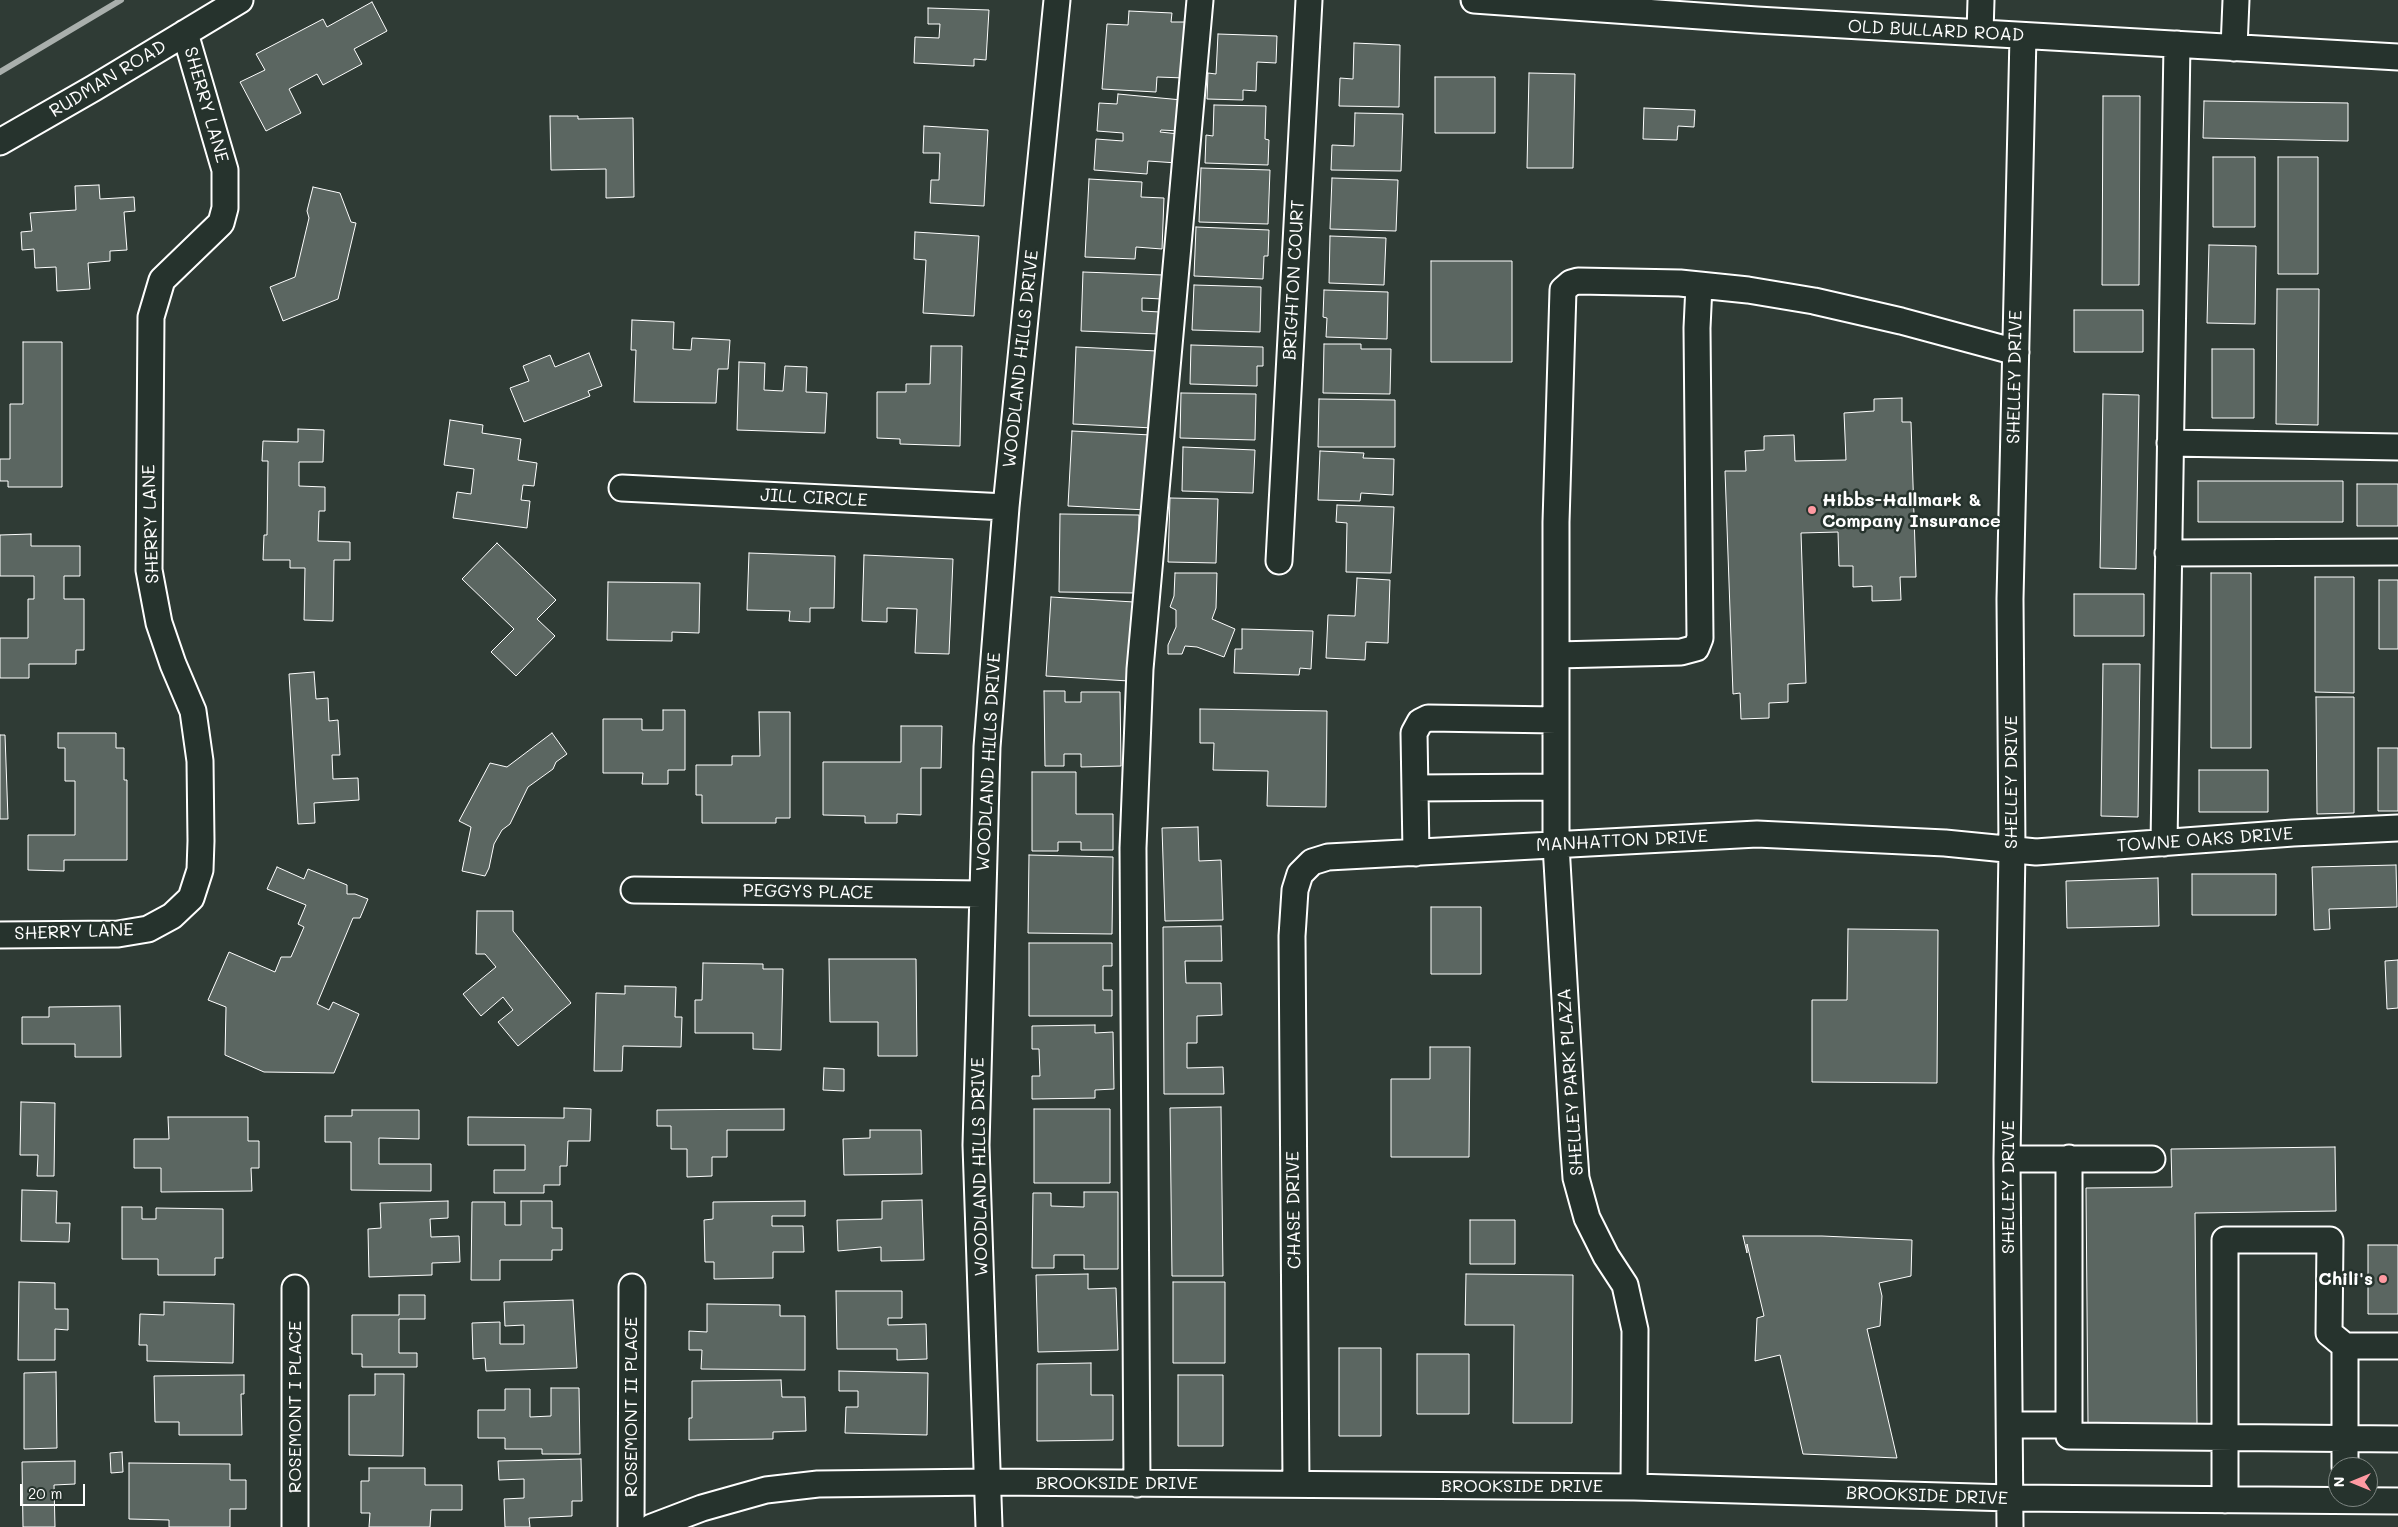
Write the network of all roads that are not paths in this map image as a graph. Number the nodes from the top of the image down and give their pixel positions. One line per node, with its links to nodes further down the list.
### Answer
1 (240, 0): 8 (street, RUDMAN ROAD)
2 (1057, 0): 20 (street, WOODLAND HILLS DRIVE)
3 (1200, 0): 51 (street)
4 (1309, 0): 23 (street, BRIGHTON COURT)
5 (1474, 0): 9 (street, OLD BULLARD ROAD)
6 (1981, 0): 9 (street)
7 (2236, 0): 12 (street)
8 (185, 34): 14 (street, RUDMAN ROAD); 35 (street, SHERRY LANE)
9 (1980, 34): 10 (street, OLD BULLARD ROAD)
10 (2023, 36): 11 (street, OLD BULLARD ROAD); 16 (street, SHELLEY DRIVE)
11 (2177, 44): 12 (street, OLD BULLARD ROAD); 17 (street)
12 (2234, 48): 13 (street, OLD BULLARD ROAD)
13 (2398, 57)
14 (0, 142)
15 (1699, 285): 16 (street); 24 (street, SHELLEY PARK PLAZA); 24 (street)
16 (2016, 352): 31 (street, SHELLEY DRIVE)
17 (2170, 443): 18 (street); 22 (street)
18 (2398, 447)
19 (622, 488): 20 (street, JILL CIRCLE)
20 (1006, 507): 34 (street, WOODLAND HILLS DRIVE)
21 (2398, 552): 22 (street)
22 (2168, 553): 29 (street)
23 (1279, 561)
24 (1556, 655): 25 (street, SHELLEY PARK PLAZA)
25 (1556, 720): 26 (street, SHELLEY PARK PLAZA); 27 (street)
26 (1556, 787): 27 (street); 30 (street, SHELLEY PARK PLAZA)
27 (1415, 788): 32 (street)
28 (2398, 828): 29 (street, TOWNE OAKS DRIVE)
29 (2164, 843): 31 (street, TOWNE OAKS DRIVE)
30 (1556, 845): 31 (street, MANHATTON DRIVE); 32 (street, MANHATTON DRIVE); 53 (street, SHELLEY PARK PLAZA)
31 (2012, 849): 38 (street, SHELLEY DRIVE)
32 (1416, 852): 36 (street, MANHATTON DRIVE)
33 (634, 890): 34 (street, PEGGYS PLACE)
34 (982, 894): 50 (street, WOODLAND HILLS DRIVE)
35 (0, 935)
36 (1292, 936): 52 (street, CHASE DRIVE)
37 (2069, 1158): 38 (street); 39 (street); 45 (street)
38 (2008, 1159): 44 (street, SHELLEY DRIVE)
39 (2152, 1159)
40 (632, 1287): 60 (street, ROSEMONT II PLACE)
41 (295, 1288): 59 (street, ROSEMONT I PLACE)
42 (2346, 1346): 43 (street); 46 (street); 47 (street)
43 (2398, 1346)
44 (2010, 1425): 45 (street); 54 (street, SHELLEY DRIVE)
45 (2070, 1425): 46 (street)
46 (2225, 1438): 47 (street); 56 (street)
47 (2345, 1439): 48 (street); 49 (street)
48 (2398, 1439)
49 (2345, 1457)
50 (989, 1482): 51 (street, BROOKSIDE DRIVE); 61 (street, BROOKSIDE DRIVE); 62 (street, WOODLAND HILLS DRIVE)
51 (1137, 1484): 52 (street, BROOKSIDE DRIVE)
52 (1296, 1484): 53 (street, BROOKSIDE DRIVE)
53 (1634, 1487): 54 (street, BROOKSIDE DRIVE)
54 (2010, 1498): 56 (street, BROOKSIDE DRIVE); 63 (street, SHELLEY DRIVE)
55 (2328, 1499): 56 (street, BROOKSIDE DRIVE)
56 (2225, 1500)
57 (2378, 1500): 58 (street, BROOKSIDE DRIVE)
58 (2398, 1501)
59 (295, 1527)
60 (631, 1527)
61 (652, 1527)
62 (990, 1527)
63 (2010, 1527)

